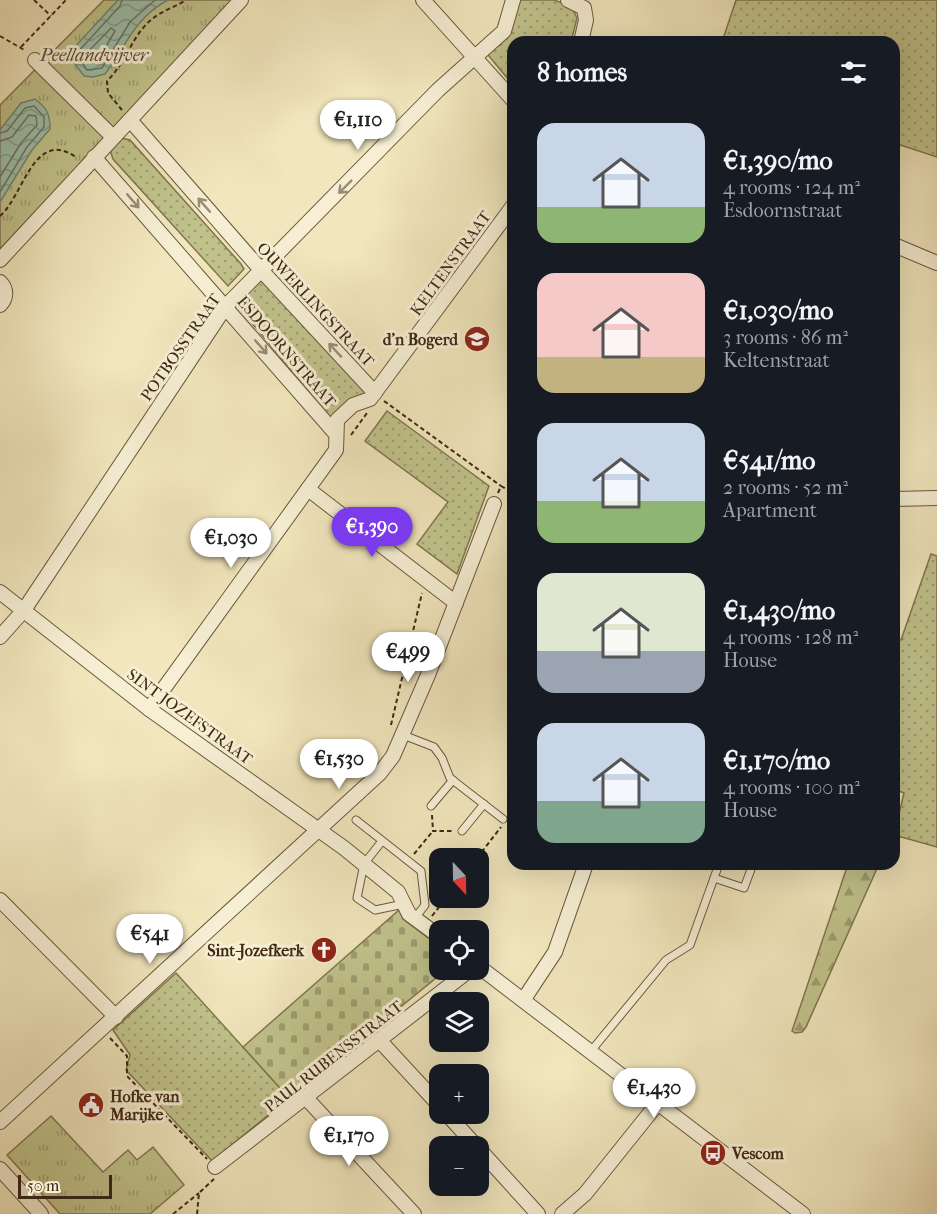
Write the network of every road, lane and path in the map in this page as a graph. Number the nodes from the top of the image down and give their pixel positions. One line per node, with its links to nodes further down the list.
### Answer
1 (34, 0): 8 (path)
2 (66, 0): 8 (path)
3 (186, 0): 15 (path)
4 (242, 0): 15 (street)
5 (423, 0): 13 (street)
6 (513, 0): 13 (street, POTBOSSTRAAT)
7 (568, 0): 10 (street)
8 (51, 16): 11 (path)
9 (0, 36): 11 (path)
10 (582, 36)
11 (21, 47): 12 (path)
12 (32, 56): 16 (street)
13 (476, 58): 14 (street); 23 (street, POTBOSSTRAAT, one-way to 23)
14 (507, 93)
15 (130, 120): 16 (street); 23 (street, OUWERLINGSTRAAT, one-way to 15)
16 (113, 137): 17 (street)
17 (90, 161): 19 (path); 21 (street); 26 (street, ESDOORNSTRAAT, one-way to 26)
18 (507, 214): 27 (street, KELTENSTRAAT)
19 (0, 216)
20 (900, 247): 22 (street)
21 (0, 260)
22 (937, 263)
23 (261, 270): 26 (street, POTBOSSTRAAT); 27 (street, OUWERLINGSTRAAT, one-way to 23)
24 (0, 282): 25 (street)
25 (0, 305)
26 (226, 306): 28 (street, ESDOORNSTRAAT, one-way to 28); 38 (street, POTBOSSTRAAT)
27 (378, 395): 28 (street, KELTENSTRAAT); 29 (path); 30 (path)
28 (335, 433): 29 (street)
29 (336, 450): 31 (street)
30 (501, 486)
31 (308, 489): 35 (street); 40 (street)
32 (937, 498): 33 (street)
33 (900, 499)
34 (494, 504): 37 (street)
35 (425, 579): 37 (street); 41 (path)
36 (0, 591): 38 (street, SINT JOZEFSTRAAT)
37 (456, 603): 42 (street)
38 (24, 610): 39 (street, POTBOSSTRAAT); 40 (street, SINT JOZEFSTRAAT)
39 (0, 637)
40 (149, 709): 48 (street, SINT JOZEFSTRAAT)
41 (391, 726)
42 (403, 735): 43 (lane); 48 (street)
43 (453, 780): 44 (lane); 45 (lane)
44 (484, 804): 47 (lane); 49 (lane)
45 (431, 807): 49 (path)
46 (356, 820): 50 (lane)
47 (504, 820): 51 (path)
48 (320, 830): 52 (street, SINT JOZEFSTRAAT); 65 (street)
49 (462, 831)
50 (382, 841): 52 (lane); 60 (lane)
51 (484, 848)
52 (364, 864): 57 (street, SINT JOZEFSTRAAT); 57 (lane)
53 (584, 870): 64 (street)
54 (717, 870): 56 (lane)
55 (751, 870): 56 (lane)
56 (714, 878): 68 (lane)
57 (404, 904): 60 (street, SINT JOZEFSTRAAT)
58 (2, 907): 65 (street)
59 (435, 908): 60 (path)
60 (420, 922): 61 (street, SINT JOZEFSTRAAT)
61 (429, 929)
62 (489, 974): 64 (street)
63 (457, 980): 67 (street, PAUL RUBENSSTRAAT)
64 (524, 999): 68 (street)
65 (116, 1017): 66 (street)
66 (101, 1029): 72 (street); 76 (path)
67 (380, 1041): 69 (street); 70 (street, PAUL RUBENSSTRAAT)
68 (591, 1051): 71 (street)
69 (429, 1094)
70 (306, 1099): 76 (street, PAUL RUBENSSTRAAT); 82 (street)
71 (658, 1103): 84 (street); 85 (street)
72 (0, 1122)
73 (456, 1124): 74 (street)
74 (467, 1136)
75 (489, 1160): 83 (street)
76 (215, 1167): 78 (path)
77 (0, 1169): 79 (street)
78 (199, 1193): 80 (path); 81 (path)
79 (41, 1214)
80 (173, 1214)
81 (197, 1214)
82 (414, 1214)
83 (538, 1214)
84 (562, 1214)
85 (803, 1214)

